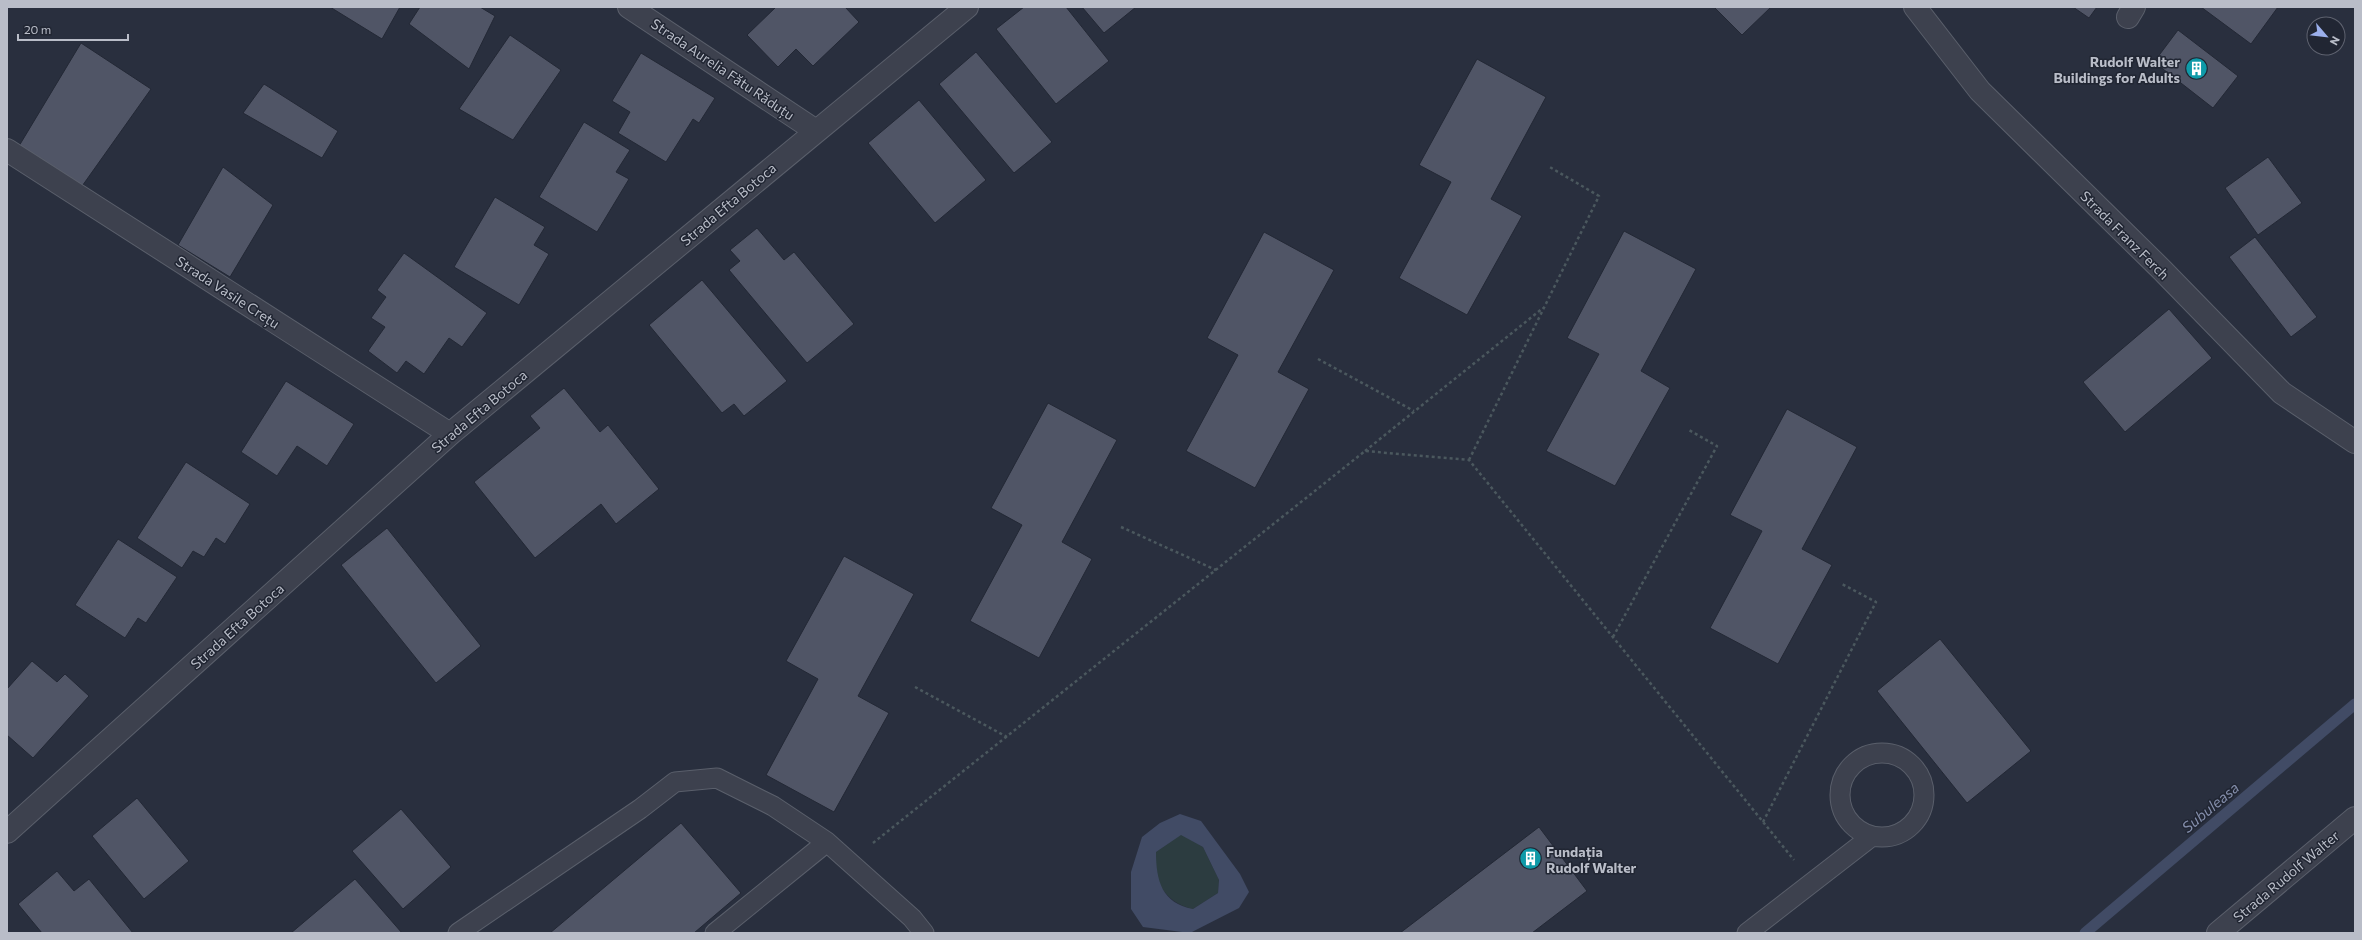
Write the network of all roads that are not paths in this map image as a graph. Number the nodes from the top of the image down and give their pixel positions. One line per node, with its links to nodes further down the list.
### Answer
1 (629, 7): 4 (street, Strada Aurelia Fătu Răduțu)
2 (967, 7): 4 (street, Strada Efta Botoca)
3 (1915, 7): 7 (street, Strada Franz Ferch)
4 (816, 131): 6 (street, Strada Efta Botoca)
5 (7, 150): 6 (street, Strada Vasile Crețu)
6 (450, 434): 9 (street, Strada Efta Botoca)
7 (2355, 442)
8 (2355, 818): 12 (street, Strada Rudolf Walter)
9 (10, 824)
10 (1871, 837): 10 (lane); 16 (lane)
11 (827, 842): 13 (lane); 14 (lane); 15 (lane)
12 (2220, 932)
13 (458, 933)
14 (715, 933)
15 (924, 933)
16 (1747, 933)

